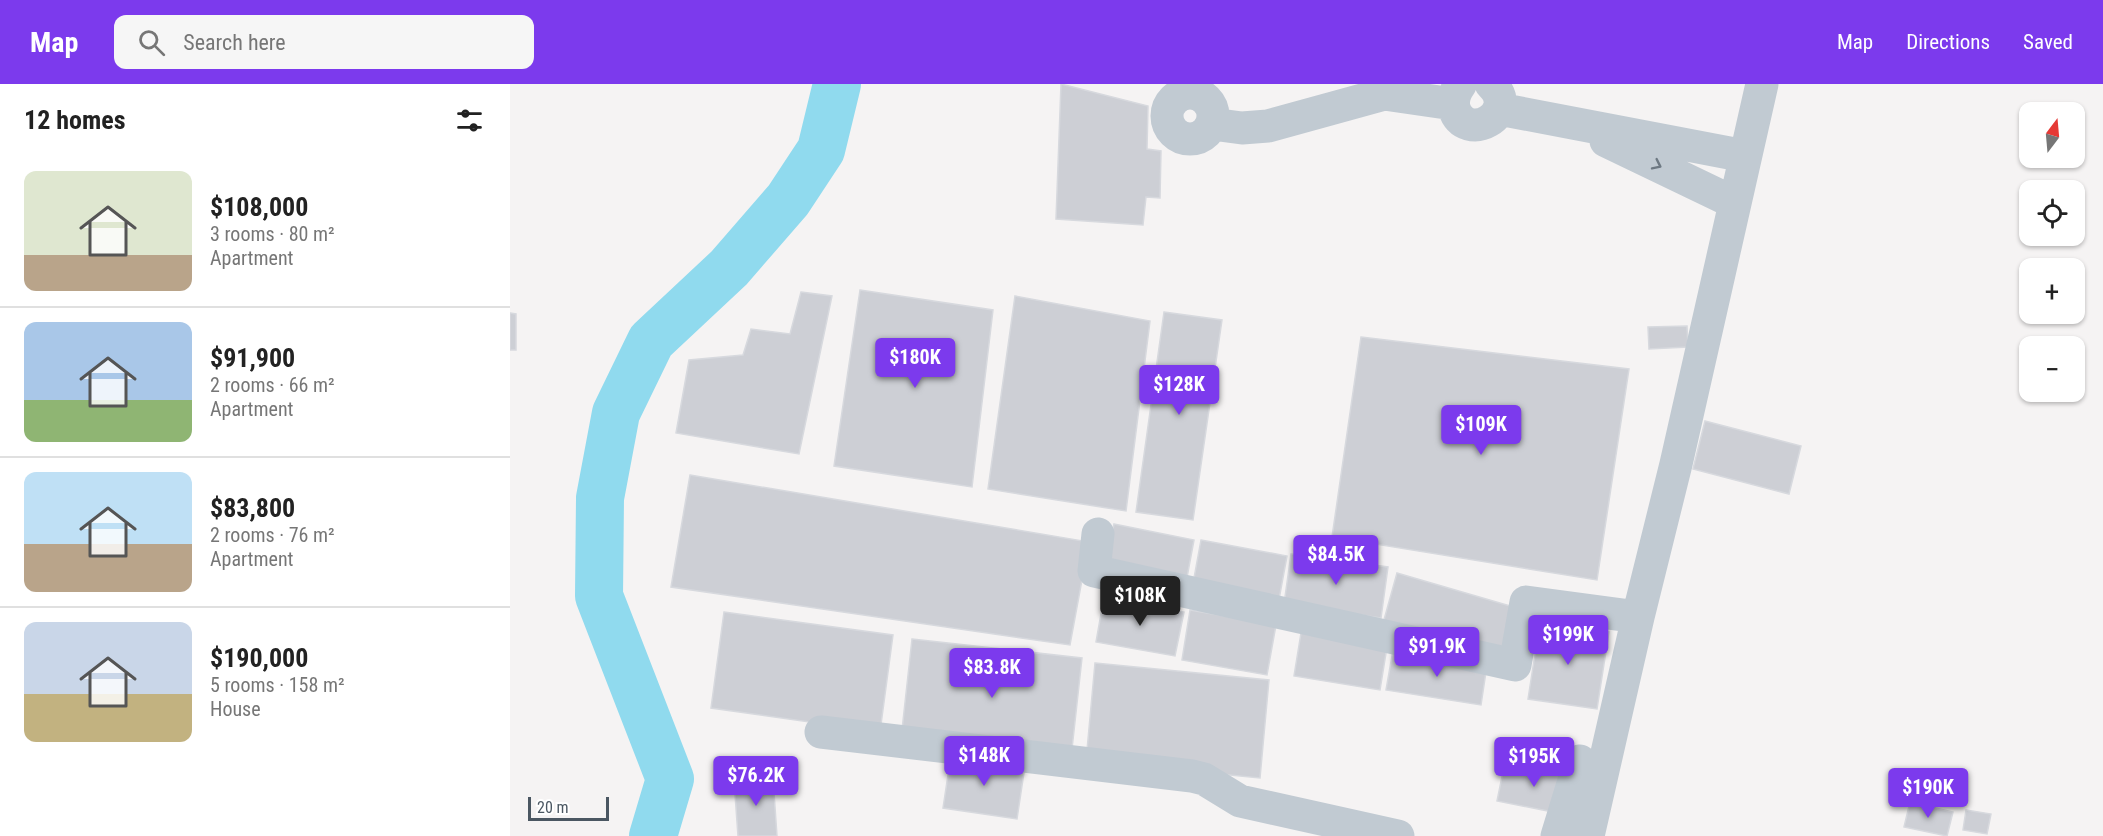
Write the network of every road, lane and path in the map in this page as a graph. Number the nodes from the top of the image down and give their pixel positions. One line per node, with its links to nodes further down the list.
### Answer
1 (1762, 84): 6 (street)
2 (1457, 94): 3 (street); 5 (street)
3 (1495, 97): 4 (street)
4 (1567, 122): 6 (street); 7 (street, one-way to 7)
5 (1212, 124)
6 (1746, 156): 7 (street)
7 (1735, 203): 9 (street)
8 (1098, 534): 9 (street)
9 (1638, 617): 14 (street)
10 (821, 732): 12 (street)
11 (1580, 761): 13 (street)
12 (1398, 836)
13 (1557, 836)
14 (1588, 836)

